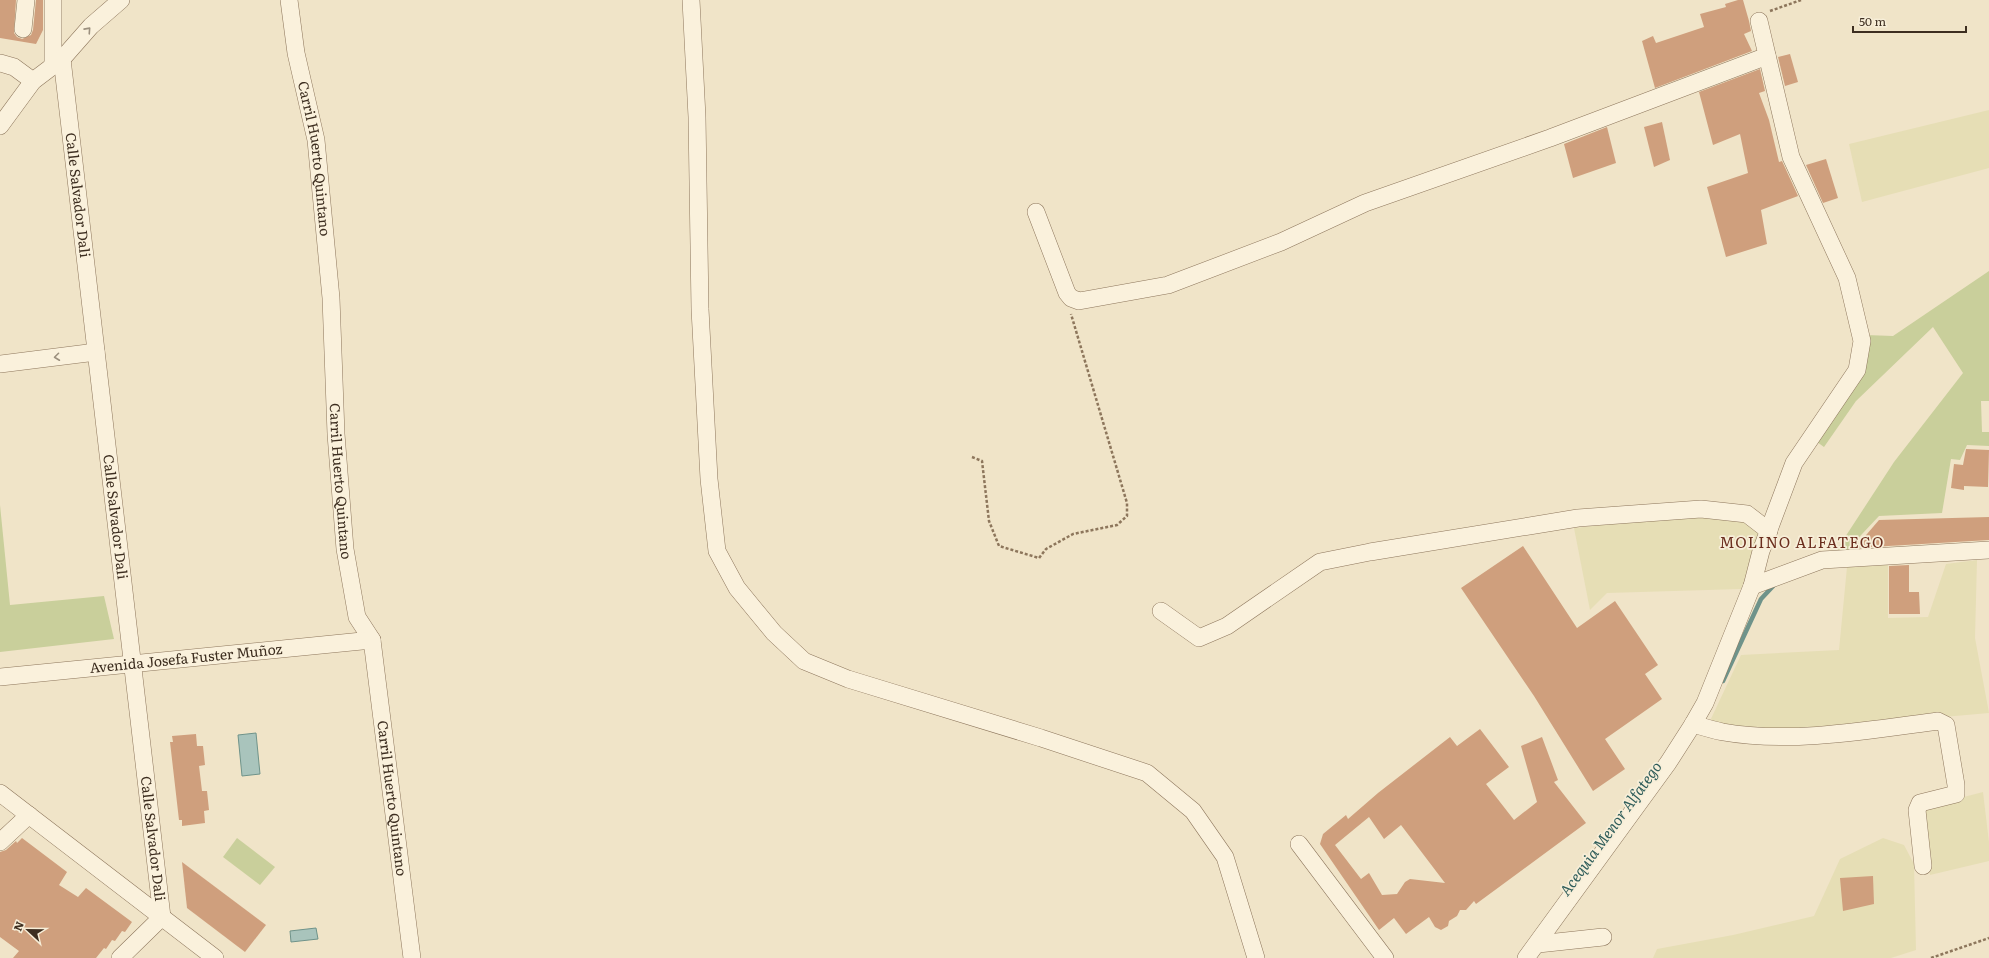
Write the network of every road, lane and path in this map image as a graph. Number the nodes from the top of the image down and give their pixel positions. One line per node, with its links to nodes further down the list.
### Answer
1 (26, 0): 8 (street)
2 (53, 0): 10 (street, Calle Salvador Dali)
3 (121, 0): 10 (street, one-way to 3)
4 (289, 0): 23 (street, Carril Huerto Quintano)
5 (691, 0): 39 (street)
6 (1801, 0): 7 (path)
7 (1759, 21): 9 (street)
8 (23, 29)
9 (1767, 56): 15 (street); 19 (street)
10 (57, 62): 12 (street); 16 (street, Calle Salvador Dali)
11 (0, 63): 12 (street)
12 (33, 81): 13 (street)
13 (0, 126)
14 (1036, 212): 15 (street)
15 (1071, 298): 18 (path)
16 (96, 352): 17 (street, one-way to 17); 24 (street, Calle Salvador Dali)
17 (0, 364)
18 (972, 457)
19 (1769, 531): 21 (street); 22 (street)
20 (1989, 550): 21 (street)
21 (1752, 586): 26 (street)
22 (1161, 611)
23 (372, 640): 24 (street, Avenida Josefa Fuster Muñoz); 38 (street, Carril Huerto Quintano)
24 (133, 664): 25 (street, Avenida Josefa Fuster Muñoz); 32 (street, Calle Salvador Dali)
25 (0, 677)
26 (1693, 724): 31 (street); 35 (street)
27 (0, 792): 28 (street)
28 (29, 815): 29 (street); 32 (street)
29 (0, 842)
30 (1299, 844): 40 (street)
31 (1923, 866)
32 (162, 917): 36 (street, Calle Salvador Dali); 37 (street)
33 (1603, 937): 35 (street)
34 (1989, 938): 42 (path)
35 (1538, 944): 41 (street)
36 (120, 958)
37 (215, 958)
38 (412, 958)
39 (1256, 958)
40 (1385, 958)
41 (1526, 958)
42 (1931, 958)

